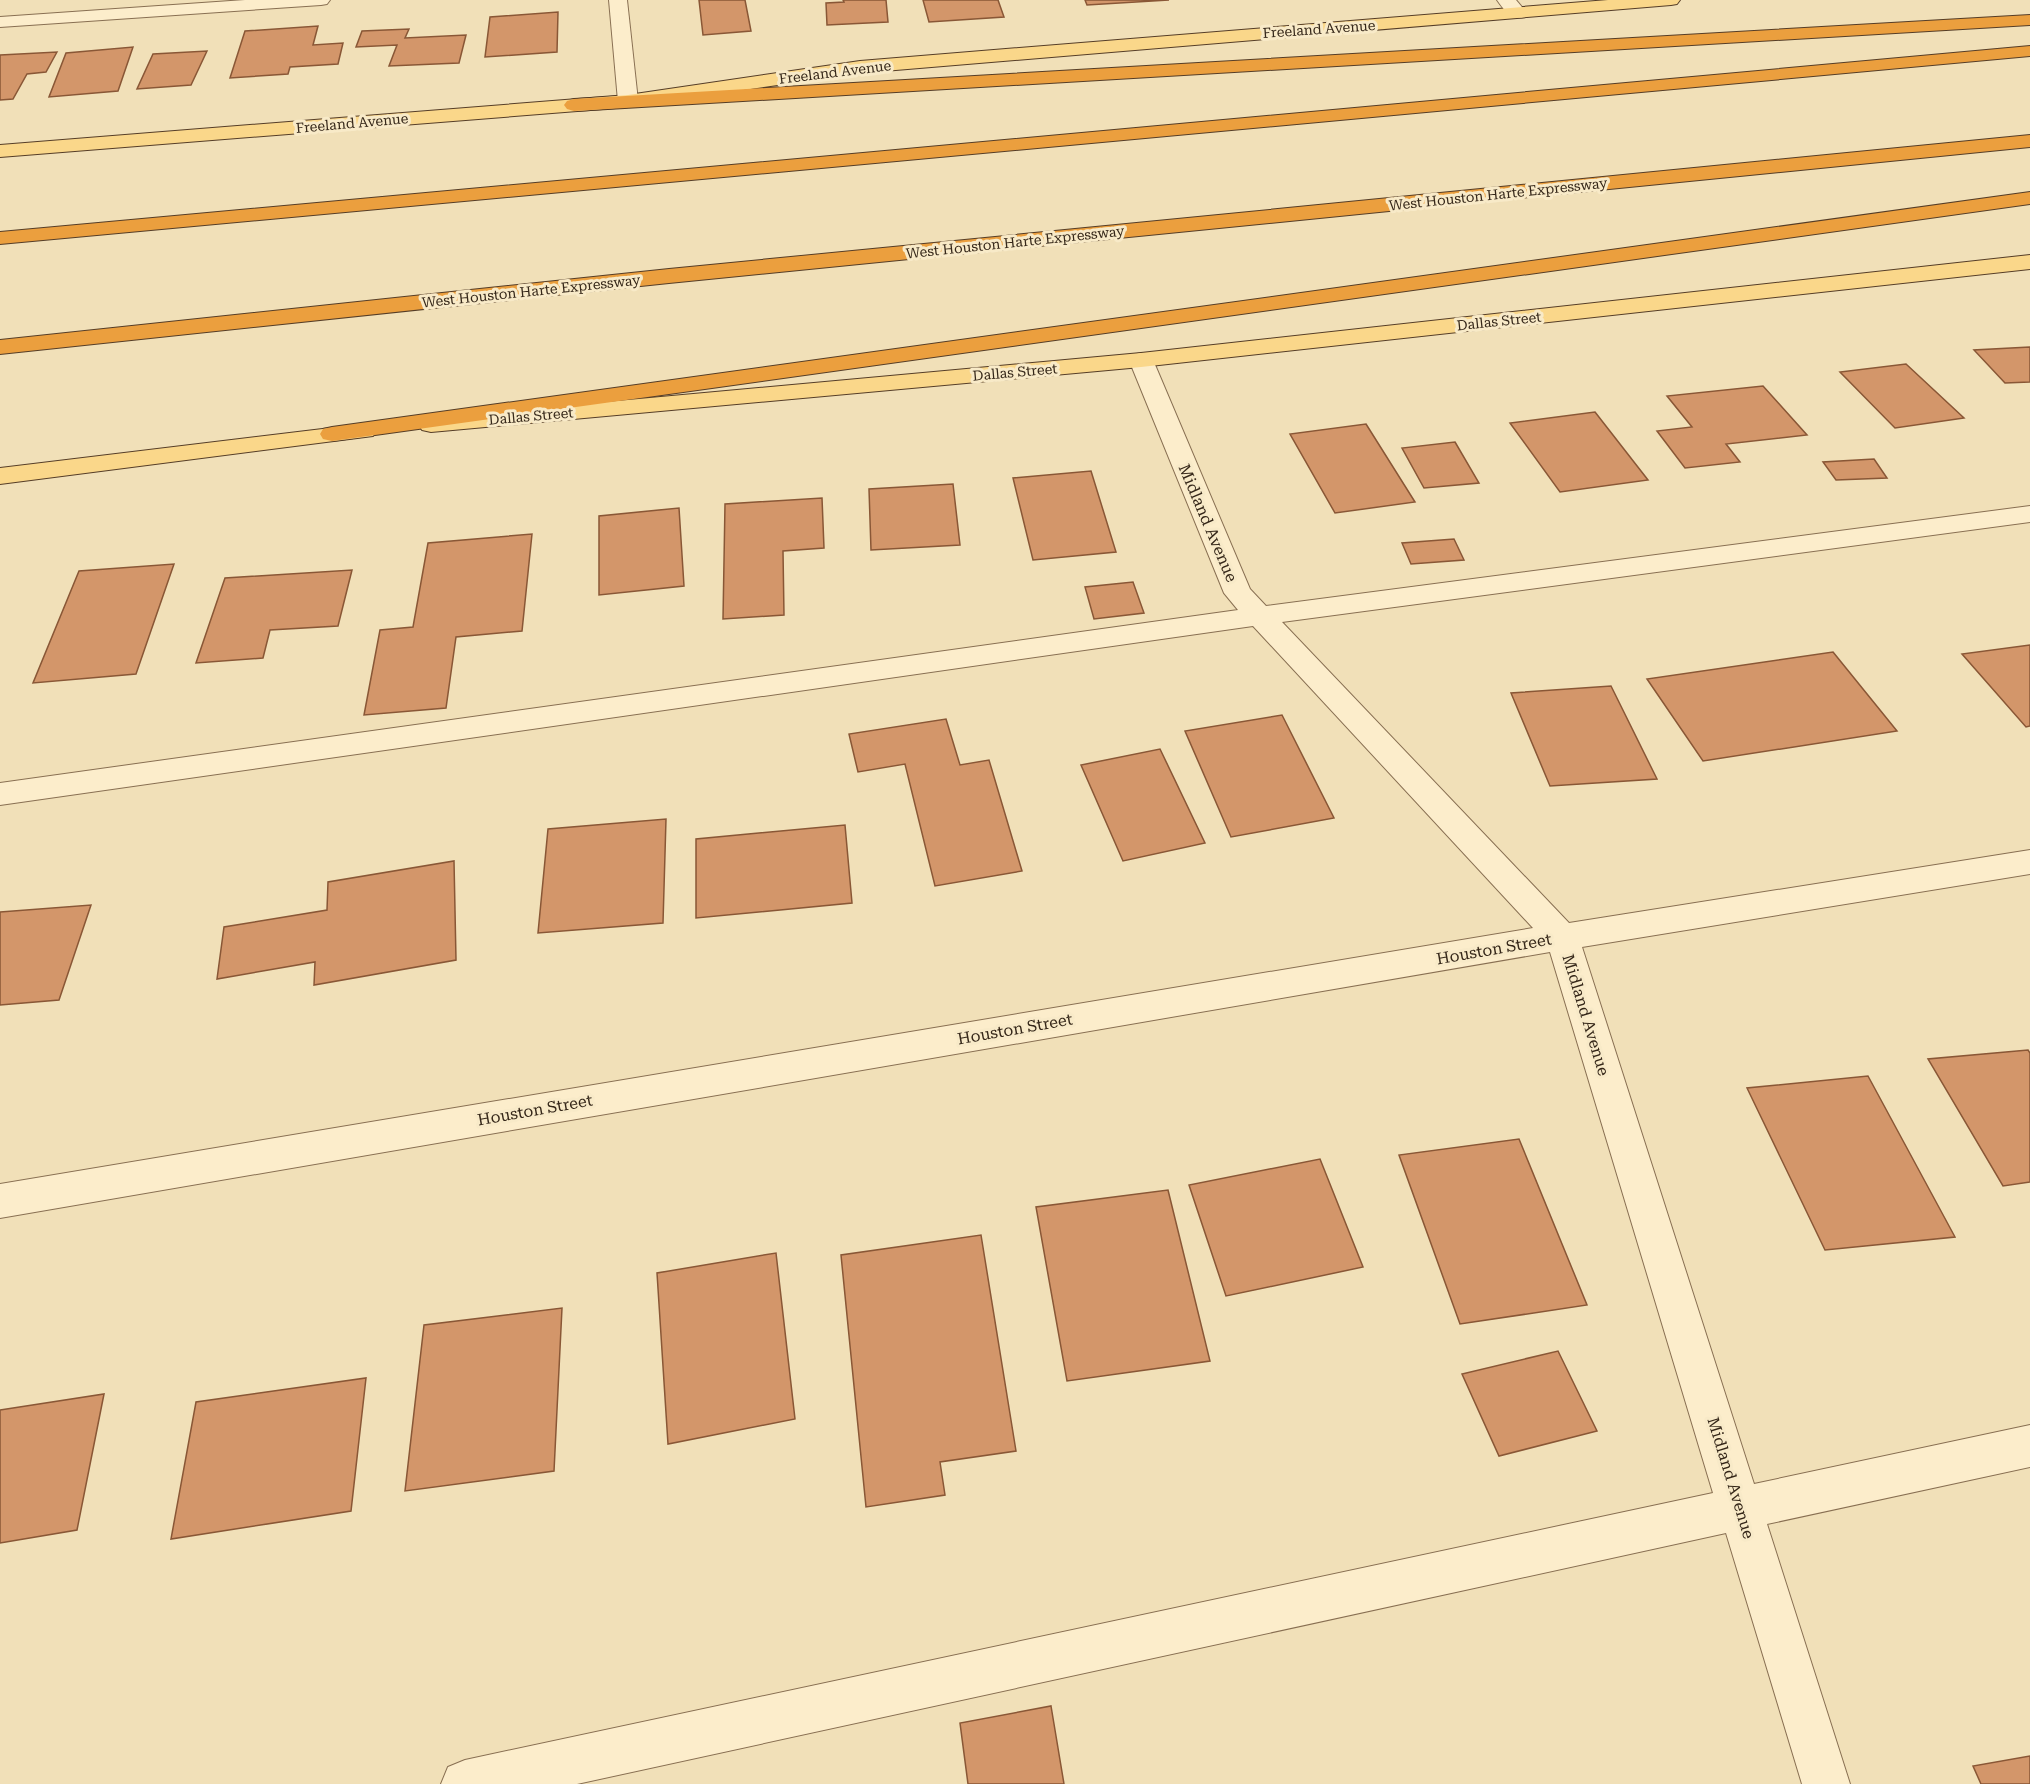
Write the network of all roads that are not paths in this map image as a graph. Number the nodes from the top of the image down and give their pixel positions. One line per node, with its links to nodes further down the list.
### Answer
1 (321, 0): 6 (street)
2 (618, 0): 8 (street)
3 (1671, 0): 4 (main road, Freeland Avenue)
4 (1512, 7): 8 (main road, Freeland Avenue)
5 (2030, 20): 9 (highway)
6 (0, 22)
7 (2030, 51): 13 (highway)
8 (628, 101): 9 (main road, Freeland Avenue)
9 (574, 105): 11 (main road, Freeland Avenue)
10 (2030, 141): 15 (highway, West Houston Harte Expressway)
11 (0, 151)
12 (2030, 198): 17 (highway)
13 (0, 238)
14 (2030, 262): 16 (main road, Dallas Street)
15 (0, 347)
16 (1141, 360): 17 (main road, Dallas Street); 20 (street, Midland Avenue)
17 (332, 434): 18 (main road, Dallas Street)
18 (0, 476)
19 (2030, 514): 20 (street)
20 (1259, 616): 21 (street); 23 (street, Midland Avenue)
21 (0, 794)
22 (2030, 862): 23 (street, Houston Street)
23 (1562, 937): 24 (street, Houston Street); 26 (street, Midland Avenue)
24 (0, 1201)
25 (2030, 1446): 26 (street)
26 (1740, 1508): 27 (street); 28 (street, Midland Avenue)
27 (465, 1784)
28 (1826, 1784)

